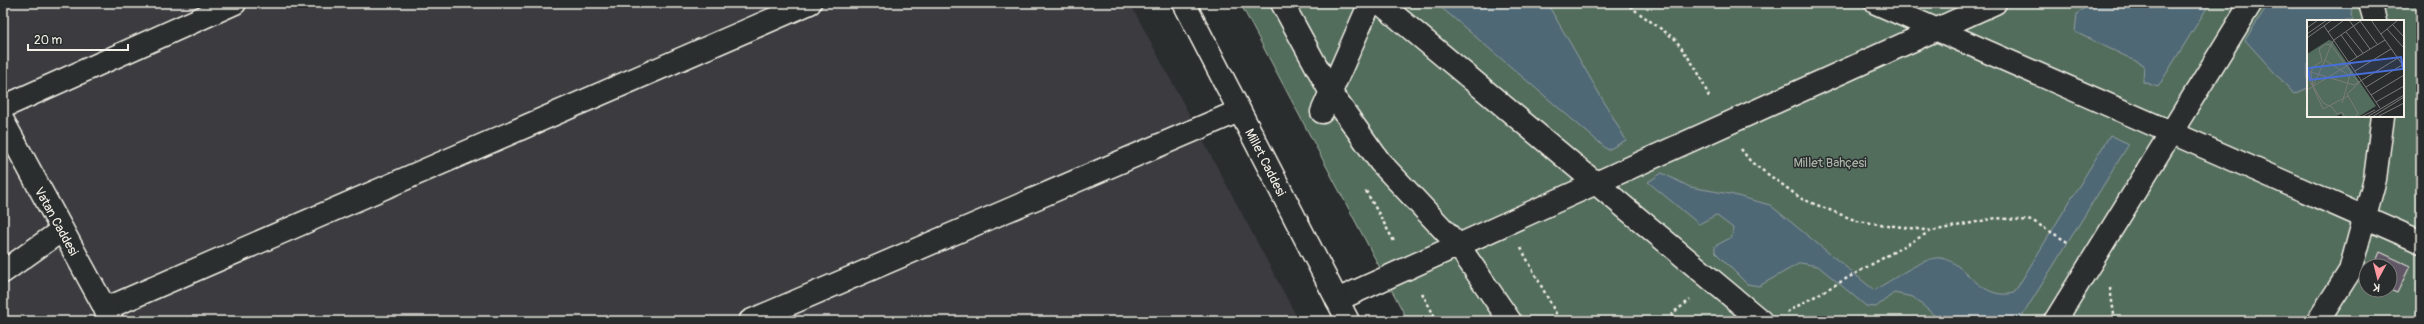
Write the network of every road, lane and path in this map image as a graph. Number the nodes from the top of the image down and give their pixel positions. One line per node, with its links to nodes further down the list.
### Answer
1 (235, 3): 15 (street)
2 (810, 3): 33 (street)
3 (1184, 3): 16 (street, Millet Caddesi)
4 (1282, 3): 14 (street)
5 (1370, 3): 14 (street)
6 (1380, 3): 22 (street)
7 (1625, 3): 20 (path)
8 (1876, 3): 13 (street)
9 (1995, 3): 13 (street)
10 (2251, 3): 21 (street)
11 (2370, 3): 12 (street)
12 (2375, 20)
13 (1935, 29): 20 (street); 21 (street)
14 (1331, 93): 17 (street); 29 (street)
15 (3, 107)
16 (1240, 111): 31 (street, Millet Caddesi); 34 (street)
17 (1322, 112)
18 (2383, 117): 23 (street)
19 (3, 121): 25 (street, Vatan Caddesi)
20 (1723, 125): 22 (street); 26 (path)
21 (2170, 133): 23 (street); 39 (street)
22 (1596, 183): 24 (street); 38 (street)
23 (2366, 218): 28 (street); 40 (street)
24 (1507, 223): 29 (street); 37 (path)
25 (62, 230): 30 (street); 33 (street, Vatan Caddesi)
26 (1932, 231): 27 (path); 32 (path)
27 (2068, 242)
28 (2421, 242)
29 (1458, 245): 31 (street); 36 (street)
30 (3, 272)
31 (1337, 300): 35 (street, Millet Caddesi)
32 (1784, 313)
33 (108, 315)
34 (750, 321)
35 (1348, 321)
36 (1510, 321)
37 (1560, 321)
38 (1761, 321)
39 (2055, 321)
40 (2318, 321)

